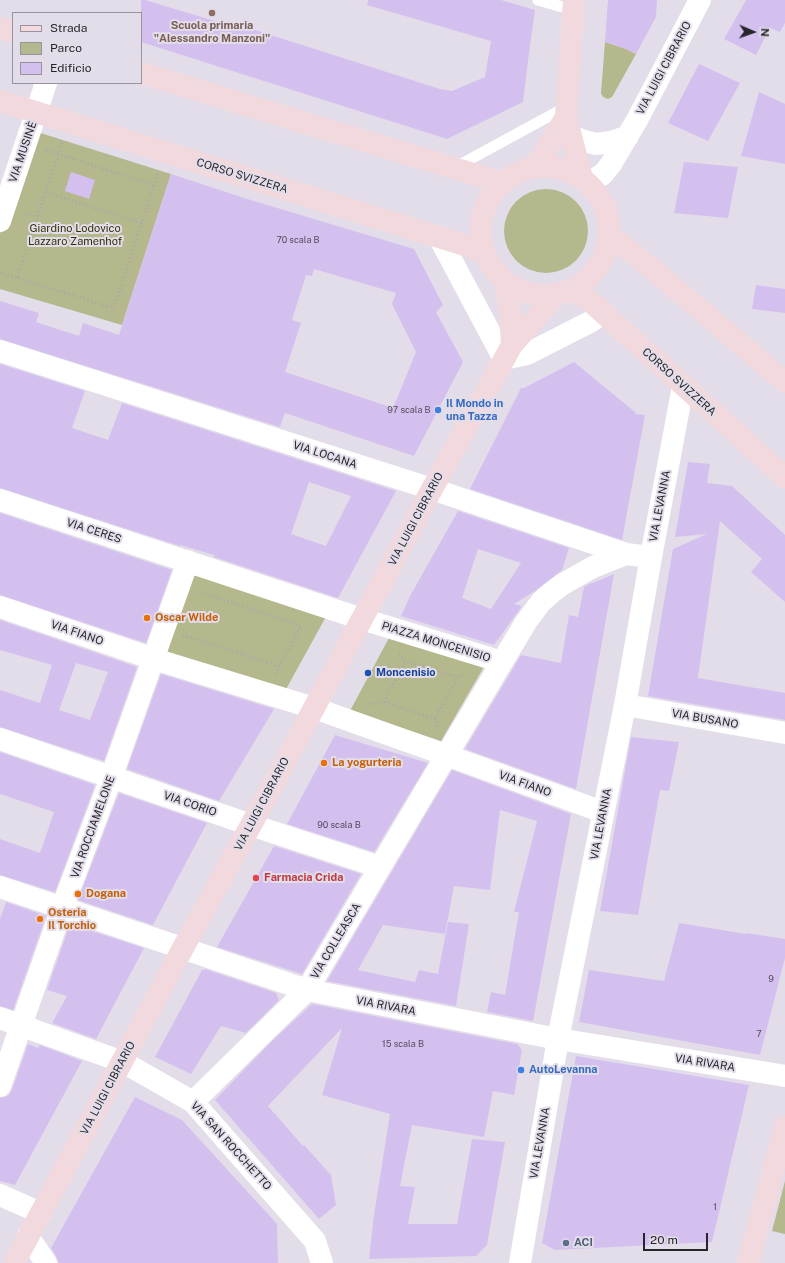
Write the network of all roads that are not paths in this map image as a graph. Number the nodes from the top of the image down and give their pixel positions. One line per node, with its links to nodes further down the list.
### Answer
1 (538, 0): 3 (lane)
2 (700, 0): 11 (street, VIA LUIGI CIBRARIO)
3 (574, 5): 10 (street)
4 (0, 28): 5 (street)
5 (12, 32)
6 (142, 73): 12 (street)
7 (46, 84): 9 (street, VIA MUSINÈ)
8 (0, 101): 9 (street, CORSO SVIZZERA)
9 (37, 113): 16 (street, VIA MUSINÈ); 18 (street, CORSO SVIZZERA)
10 (567, 120): 11 (street); 12 (lane); 13 (street); 14 (street)
11 (628, 136): 14 (street, VIA LUIGI CIBRARIO)
12 (454, 168): 15 (street)
13 (533, 168): 14 (street); 15 (street)
14 (585, 181): 17 (street)
15 (503, 183): 19 (street)
16 (0, 221)
17 (610, 235): 21 (street); 25 (street)
18 (439, 237): 19 (street, CORSO SVIZZERA); 24 (street)
19 (484, 251): 20 (street)
20 (505, 281): 21 (street); 24 (street)
21 (564, 292): 22 (street, CORSO SVIZZERA); 24 (street, VIA LUIGI CIBRARIO)
22 (603, 313): 24 (street); 26 (street, CORSO SVIZZERA)
23 (0, 351): 28 (street, VIA LOCANA)
24 (508, 352): 28 (street, VIA LUIGI CIBRARIO)
25 (785, 382)
26 (683, 386): 27 (street, CORSO SVIZZERA); 31 (street, VIA LEVANNA)
27 (785, 477)
28 (432, 489): 30 (street, VIA LOCANA); 34 (street, VIA LUIGI CIBRARIO)
29 (0, 500): 32 (street, VIA CERES)
30 (626, 554): 31 (street, VIA LOCANA); 36 (street)
31 (650, 556): 37 (street, VIA LEVANNA)
32 (188, 561): 34 (street, PIAZZA MONCENISIO); 35 (street)
33 (0, 607): 35 (street, VIA FIANO)
34 (362, 619): 36 (street, PIAZZA MONCENISIO); 38 (street, VIA LUIGI CIBRARIO)
35 (154, 659): 38 (street); 42 (street, VIA ROCCIAMELONE)
36 (502, 662): 41 (street, PIAZZA MONCENISIO)
37 (625, 705): 39 (street, VIA BUSANO); 43 (street, VIA LEVANNA)
38 (314, 708): 41 (street); 44 (street, VIA LUIGI CIBRARIO)
39 (785, 733)
40 (0, 739): 42 (street, VIA CORIO)
41 (446, 755): 43 (street, VIA FIANO); 45 (street, VIA COLLEASCA)
42 (111, 777): 44 (street, VIA CORIO); 47 (street, VIA ROCCIAMELONE)
43 (603, 812): 52 (street, VIA LEVANNA)
44 (251, 825): 45 (street, VIA CORIO); 48 (street, VIA LUIGI CIBRARIO)
45 (380, 867): 49 (street, VIA COLLEASCA)
46 (0, 887): 47 (street, VIA RIVARA)
47 (62, 908): 48 (street, VIA RIVARA); 51 (street, VIA ROCCIAMELONE)
48 (183, 948): 49 (street, VIA RIVARA); 53 (street, VIA LUIGI CIBRARIO)
49 (307, 990): 52 (street, VIA RIVARA); 56 (street, VIA COLLEASCA)
50 (0, 1018): 51 (street, VIA SAN ROCCHETTO)
51 (22, 1026): 53 (street, VIA SAN ROCCHETTO); 55 (street, VIA ROCCIAMELONE)
52 (558, 1039): 54 (street, VIA RIVARA); 64 (street, VIA LEVANNA)
53 (123, 1062): 56 (street, VIA SAN ROCCHETTO); 59 (street, VIA LUIGI CIBRARIO)
54 (785, 1076)
55 (0, 1086)
56 (193, 1102): 63 (street, VIA SAN ROCCHETTO)
57 (785, 1127): 65 (street)
58 (0, 1195): 59 (street)
59 (41, 1212): 60 (street, VIA LUIGI CIBRARIO)
60 (28, 1236): 61 (street, VIA LUIGI CIBRARIO); 62 (street)
61 (14, 1263)
62 (46, 1263)
63 (322, 1263)
64 (520, 1263)
65 (748, 1263)

